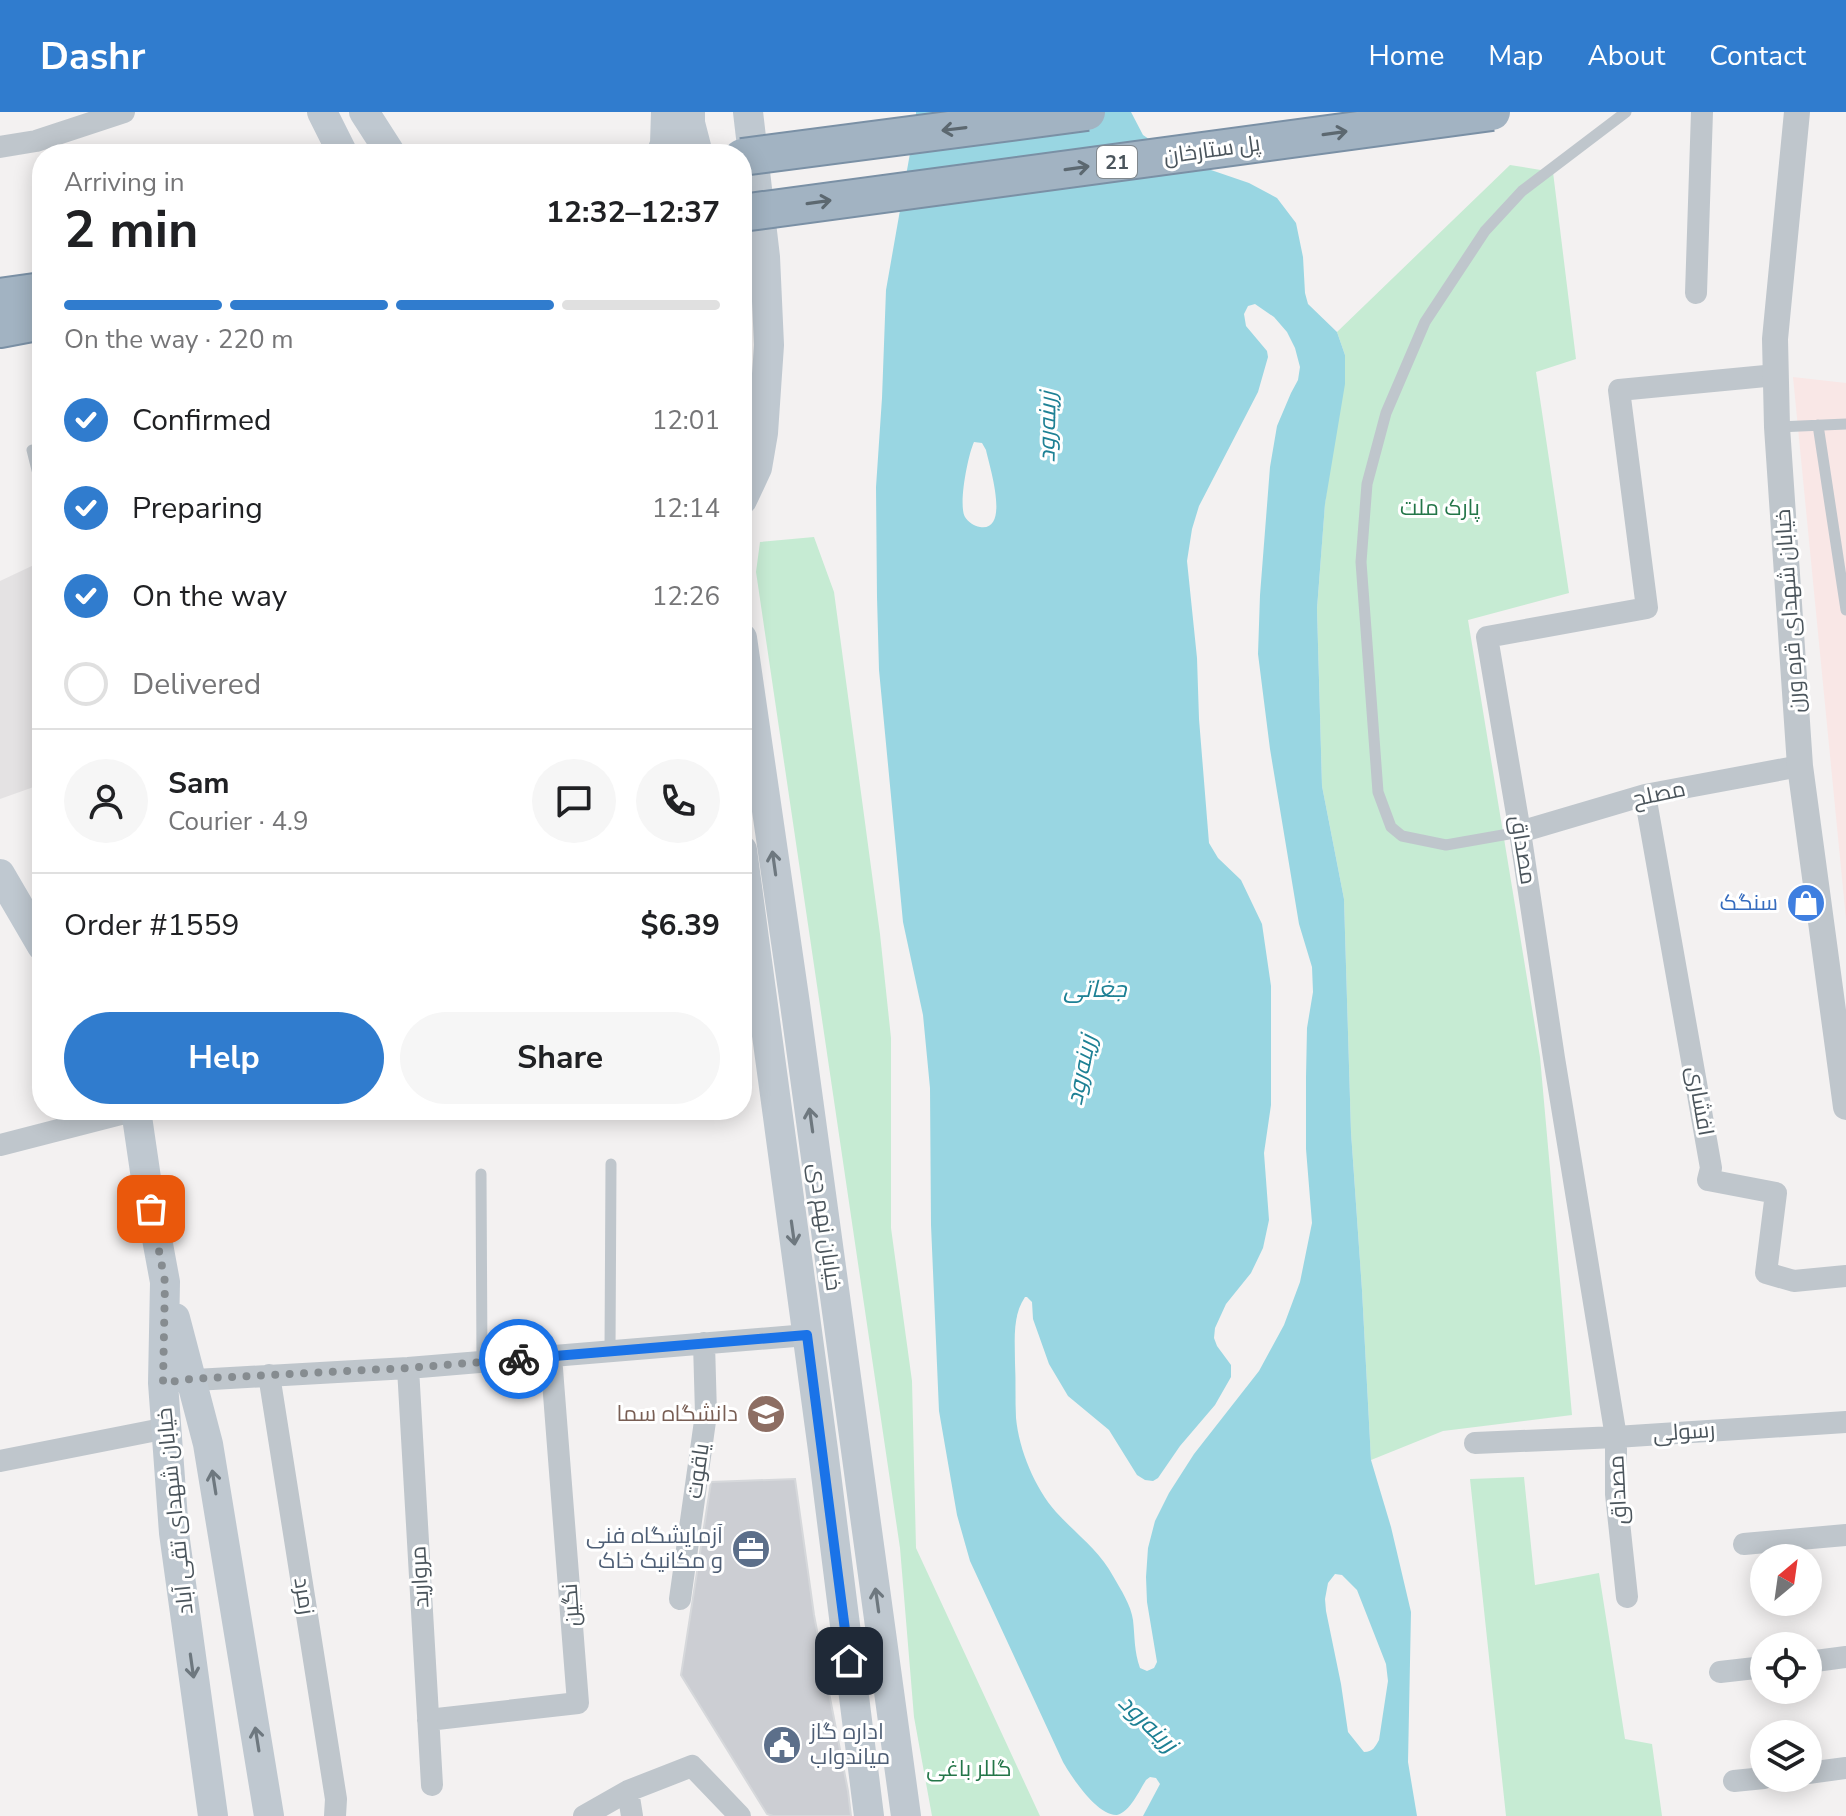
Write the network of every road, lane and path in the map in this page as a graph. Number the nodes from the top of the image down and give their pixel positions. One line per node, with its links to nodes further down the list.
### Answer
1 (124, 112): 18 (street)
2 (322, 112): 12 (main road)
3 (364, 112): 13 (main road)
4 (666, 112): 14 (main road)
5 (690, 112): 15 (main road)
6 (748, 112): 16 (main road)
7 (1087, 112): 19 (highway, one-way to 19, bridge)
8 (1492, 112): 20 (highway, پل ستارخان / 21, one-way to 8, bridge)
9 (1626, 112): 35 (lane)
10 (1702, 112): 22 (street)
11 (1797, 112): 26 (street, خیابان شهدای قره ورن)
12 (338, 144)
13 (385, 144)
14 (665, 144)
15 (695, 144)
16 (752, 144)
17 (752, 146): 30 (main road)
18 (0, 147)
19 (752, 156)
20 (752, 212)
21 (32, 292): 23 (highway)
22 (1696, 293)
23 (0, 297)
24 (32, 323): 25 (highway)
25 (0, 329)
26 (1776, 375): 29 (street, خیابان شهدای قره ورن); 35 (street, مصداق)
27 (1846, 424): 28 (lane)
28 (1818, 425): 29 (lane); 31 (lane)
29 (1777, 427): 33 (street, خیابان شهدای قره ورن)
30 (752, 479)
31 (1846, 610)
32 (752, 709): 47 (main road, خیابان نهم دی, one-way to 32)
33 (1800, 766): 34 (street, مصلح); 38 (street, خیابان شهدای قره ورن)
34 (1645, 795): 35 (street, مصلح); 46 (street, افشاری)
35 (1520, 832): 58 (street, مصداق)
36 (0, 874): 37 (main road)
37 (32, 910)
38 (1839, 1000): 40 (street, خیابان شهدای قره ورن)
39 (753, 1009): 48 (main road, خیابان نهم دی, one-way to 48)
40 (1846, 1107)
41 (97, 1120): 43 (street)
42 (137, 1120): 55 (main road, خیابان شهدای تقی آباد)
43 (0, 1145)
44 (611, 1164): 50 (lane)
45 (481, 1174): 52 (lane)
46 (1846, 1276)
47 (840, 1331): 48 (main road); 83 (main road, خیابان نهم دی, one-way to 47)
48 (807, 1335): 49 (street); 82 (main road, خیابان نهم دی)
49 (704, 1343): 50 (street); 64 (street, یاقوت)
50 (610, 1351): 51 (street)
51 (551, 1356): 52 (street); 69 (street, نگین)
52 (482, 1362): 53 (street)
53 (408, 1368): 54 (street); 69 (street, مروارید)
54 (269, 1375): 55 (street); 78 (street, زمرد)
55 (177, 1381): 57 (main road, خیابان شهدای تقی آباد); 77 (main road, one-way to 55)
56 (1846, 1422): 58 (street, رسولی)
57 (167, 1428): 60 (street); 76 (main road, خیابان شهدای تقی آباد, one-way to 76)
58 (1616, 1437): 59 (street, رسولی); 63 (street, مصداق)
59 (1475, 1443)
60 (0, 1461)
61 (1846, 1535): 62 (street)
62 (1744, 1544)
63 (1627, 1597)
64 (680, 1599)
65 (1846, 1657): 66 (street)
66 (1822, 1660)
67 (1750, 1669): 68 (street)
68 (1720, 1672)
69 (428, 1720): 74 (street, مروارید)
70 (1846, 1768): 71 (street)
71 (1822, 1771)
72 (1750, 1779): 73 (street)
73 (1734, 1781)
74 (432, 1785)
75 (628, 1791): 79 (street); 80 (street); 81 (street)
76 (213, 1816)
77 (269, 1816)
78 (335, 1816)
79 (584, 1816)
80 (632, 1816)
81 (740, 1816)
82 (869, 1816)
83 (906, 1816)

